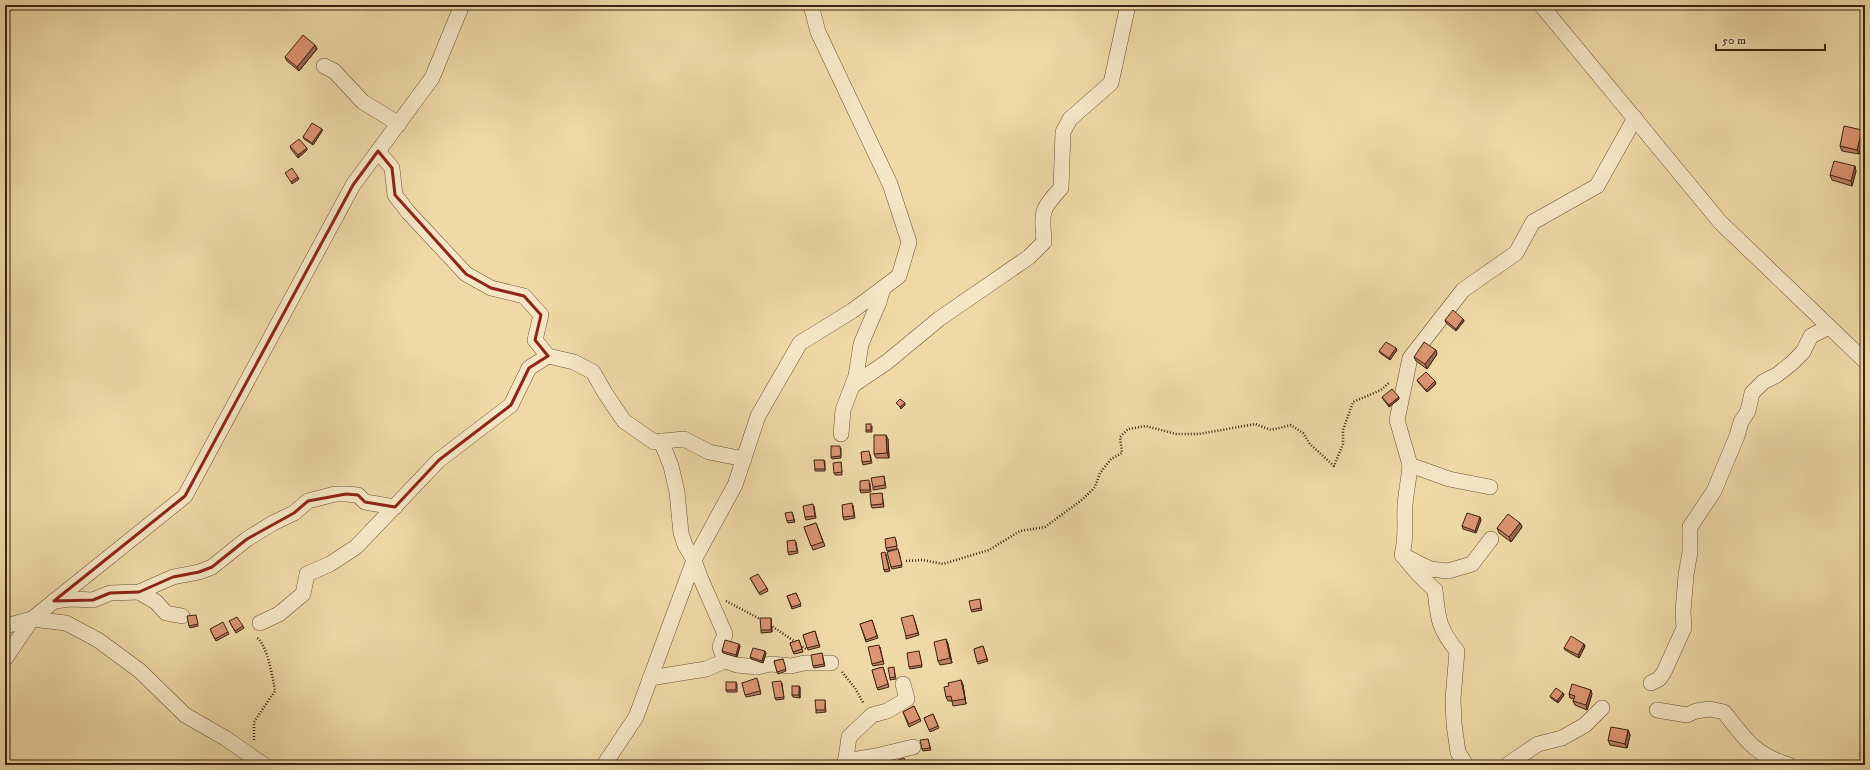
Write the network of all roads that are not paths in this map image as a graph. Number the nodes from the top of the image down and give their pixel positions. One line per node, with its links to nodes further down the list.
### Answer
1 (462, 5): 7 (street)
2 (811, 5): 9 (street)
3 (1128, 5): 13 (street)
4 (1541, 5): 6 (street)
5 (324, 66): 7 (street)
6 (1635, 118): 10 (street); 17 (street)
7 (399, 124): 8 (street)
8 (378, 152): 11 (street); 24 (street)
9 (883, 288): 13 (street); 16 (street)
10 (1829, 327): 12 (street); 33 (street)
11 (548, 356): 15 (street); 19 (street)
12 (1865, 361)
13 (853, 385): 14 (street)
14 (841, 434)
15 (661, 442): 16 (street); 22 (street)
16 (744, 459): 22 (street)
17 (1410, 465): 18 (street); 21 (street)
18 (1490, 487)
19 (394, 507): 23 (street); 28 (street)
20 (1491, 539): 21 (street)
21 (1402, 555): 41 (street)
22 (694, 560): 30 (street); 32 (street)
23 (139, 592): 24 (street); 25 (street)
24 (54, 601): 26 (street)
25 (182, 616)
26 (32, 619): 27 (street); 29 (street); 38 (street)
27 (5, 626)
28 (257, 630)
29 (5, 659)
30 (725, 661): 31 (street); 32 (street)
31 (832, 663)
32 (650, 678): 40 (street)
33 (1651, 683)
34 (904, 684): 39 (street)
35 (1602, 708): 42 (street)
36 (1657, 710): 43 (street)
37 (913, 747): 39 (street)
38 (259, 762)
39 (845, 763)
40 (604, 765)
41 (1466, 765)
42 (1507, 765)
43 (1790, 765)

